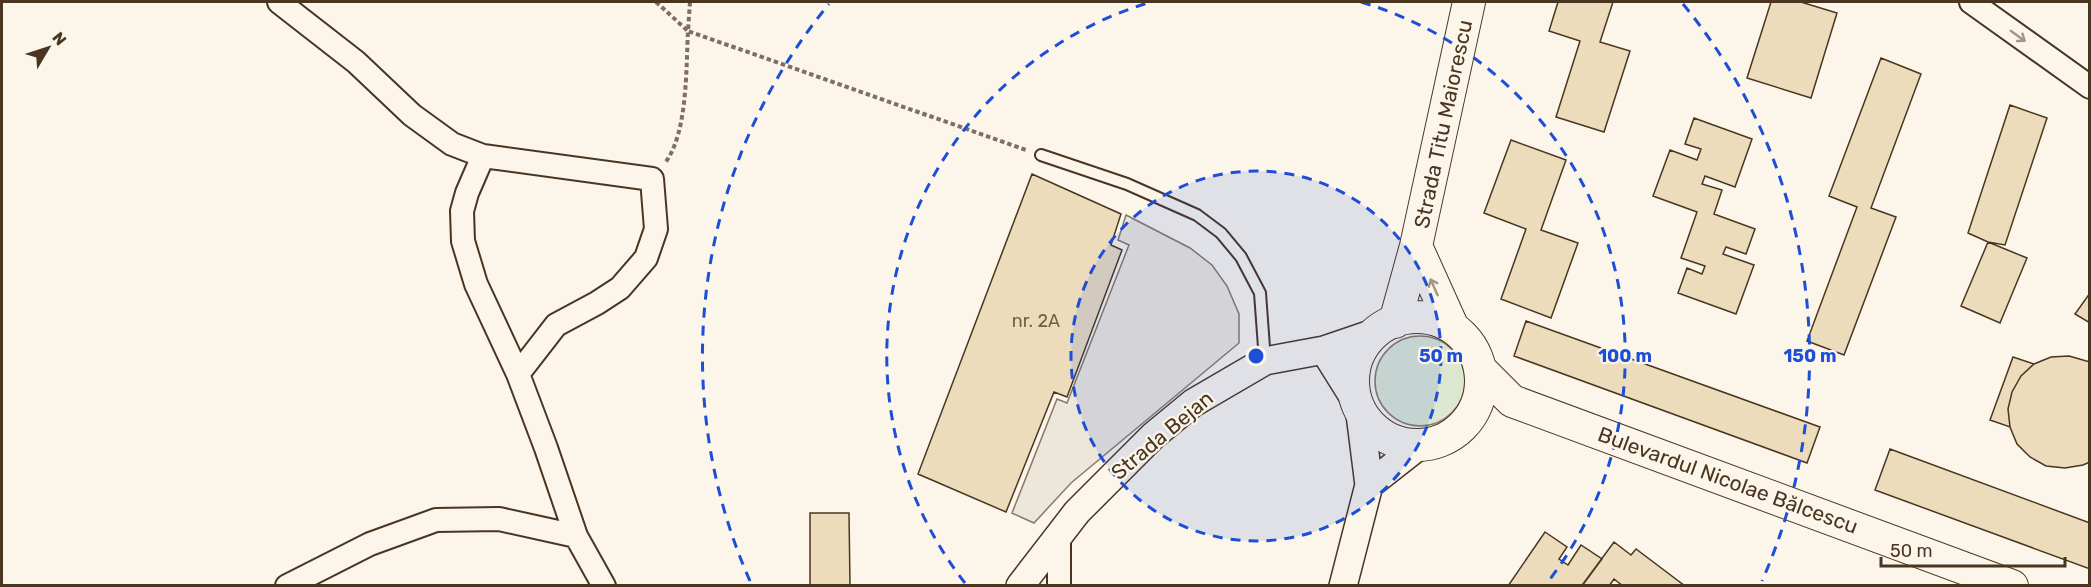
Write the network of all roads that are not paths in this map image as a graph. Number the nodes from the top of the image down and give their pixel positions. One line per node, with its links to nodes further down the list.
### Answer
1 (279, 2): 6 (street)
2 (1469, 2): 7 (main road, Strada Titu Maiorescu)
3 (1971, 2): 4 (street, one-way to 4)
4 (2090, 87)
5 (1041, 155): 11 (lane)
6 (483, 156): 13 (street); 13 (street)
7 (1416, 246): 8 (main road, Strada Titu Maiorescu); 9 (main road, one-way to 7)
8 (1386, 327): 9 (main road); 10 (street, Strada Bejan); 15 (main road)
9 (1453, 328): 12 (main road)
10 (1324, 350): 11 (street, Strada Bejan); 15 (street)
11 (1265, 361): 19 (street, Strada Bejan)
12 (1480, 369): 14 (main road); 16 (main road)
13 (518, 374): 20 (street)
14 (1512, 401): 16 (main road); 26 (main road, Bulevardul Nicolae Bălcescu)
15 (1359, 406): 17 (main road); 18 (street)
16 (1465, 424): 17 (main road)
17 (1420, 445): 18 (street)
18 (1369, 485): 25 (street)
19 (1059, 535): 23 (street, Strada Bejan); 24 (street)
20 (576, 536): 21 (street); 22 (street)
21 (287, 585)
22 (604, 585)
23 (1020, 585)
24 (1059, 585)
25 (1343, 585)
26 (2012, 585)

